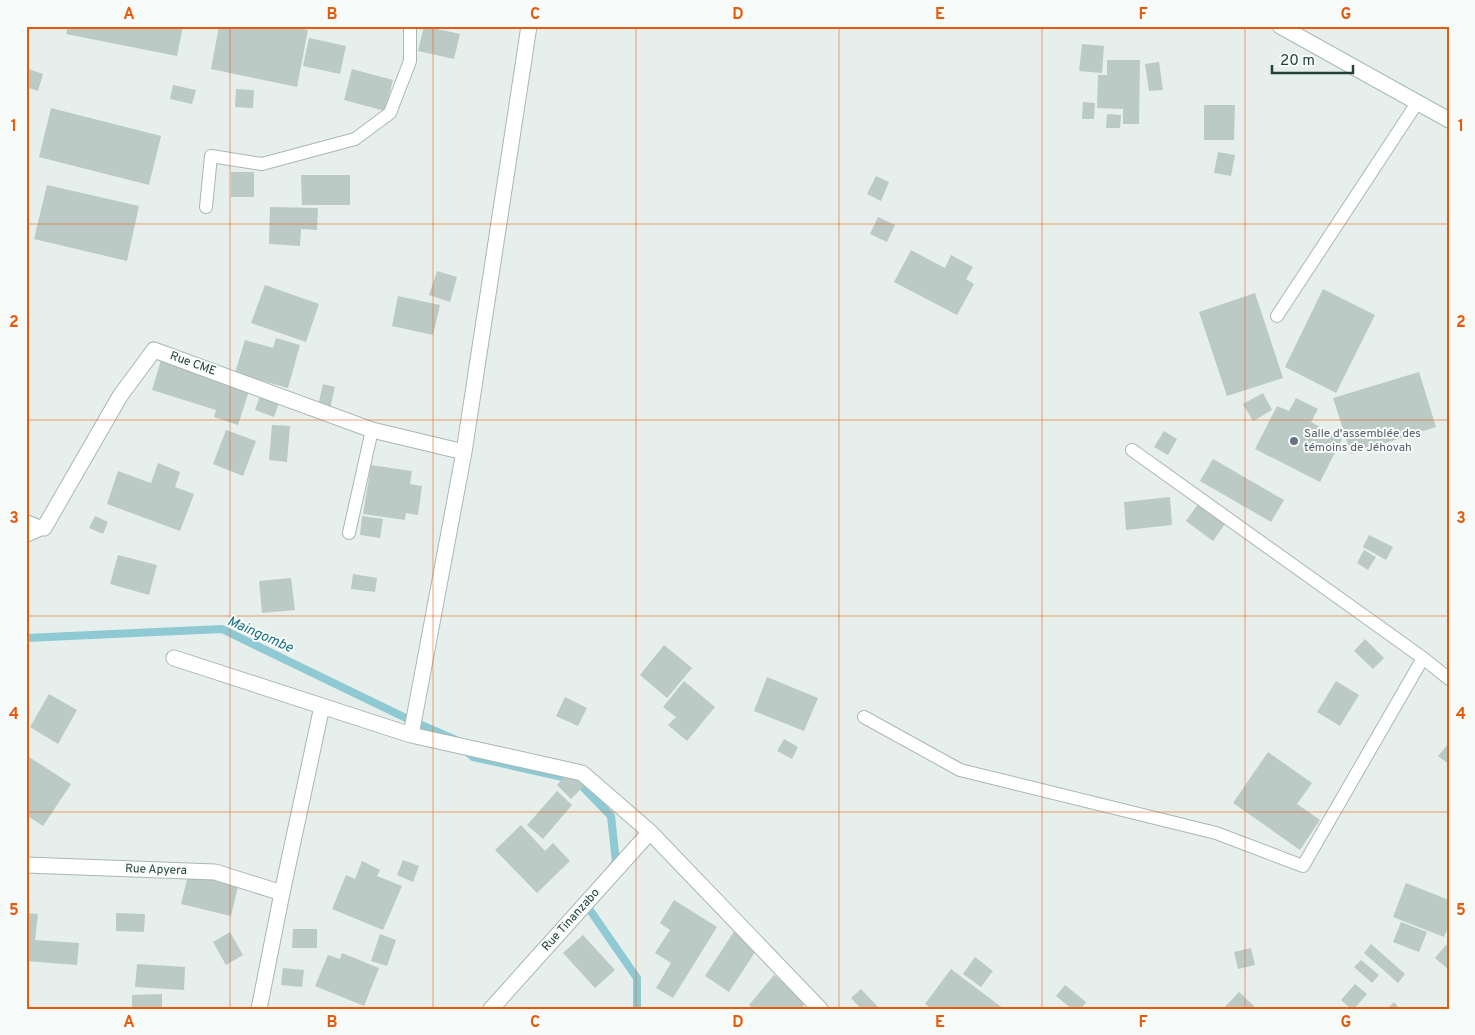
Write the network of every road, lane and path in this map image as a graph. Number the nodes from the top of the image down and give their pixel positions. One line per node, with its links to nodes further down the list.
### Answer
1 (410, 26): 6 (lane)
2 (529, 26): 10 (street)
3 (1280, 26): 4 (street)
4 (1417, 103): 5 (street); 7 (lane)
5 (1449, 120)
6 (206, 207)
7 (1277, 316)
8 (372, 430): 10 (street, Rue CME); 12 (street, Rue CME); 13 (lane)
9 (1132, 450): 16 (lane)
10 (464, 452): 20 (street)
11 (26, 521): 12 (lane)
12 (44, 528): 14 (lane)
13 (350, 533)
14 (26, 536)
15 (174, 658): 18 (street)
16 (1424, 658): 17 (lane); 19 (lane)
17 (1449, 678)
18 (322, 706): 20 (street); 23 (street)
19 (864, 716)
20 (413, 725): 21 (street)
21 (650, 832): 25 (street, Rue Tinanzabo); 26 (street)
22 (26, 865): 23 (street, Rue Apyera)
23 (282, 894): 24 (street)
24 (259, 1009)
25 (491, 1009)
26 (820, 1009)

